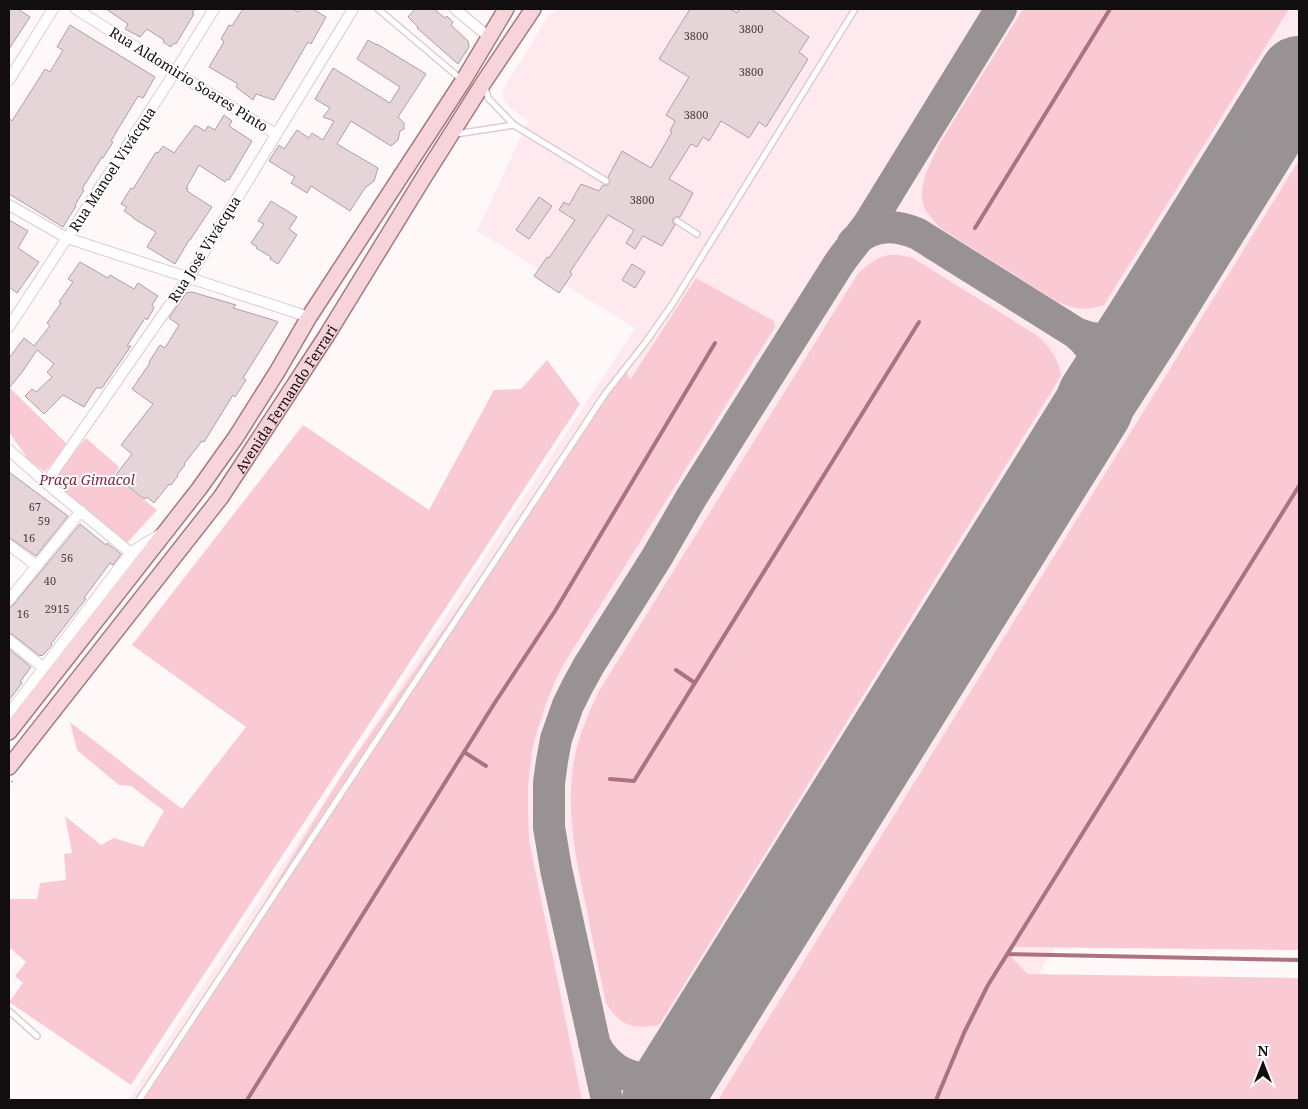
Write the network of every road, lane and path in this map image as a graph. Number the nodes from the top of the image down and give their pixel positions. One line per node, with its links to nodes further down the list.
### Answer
1 (53, 9): 12 (street)
2 (76, 9): 11 (street, Rua Aldomirio Soares Pinto)
3 (214, 9): 11 (street, Rua Manoel Vivácqua)
4 (353, 9): 16 (street, Rua José Vivácqua)
5 (378, 9): 13 (lane)
6 (455, 9): 10 (street)
7 (506, 9): 10 (main road, Avenida Fernando Ferrari)
8 (533, 9): 14 (main road, Avenida Fernando Ferrari)
9 (855, 9): 41 (lane)
10 (489, 37): 13 (main road, Avenida Fernando Ferrari); 14 (main road)
11 (175, 72): 16 (street, Rua Aldomirio Soares Pinto); 22 (street, Rua Manoel Vivácqua)
12 (9, 80)
13 (463, 81): 25 (main road, Avenida Fernando Ferrari)
14 (484, 82): 15 (lane); 17 (main road, Avenida Fernando Ferrari)
15 (514, 125): 17 (lane); 18 (lane)
16 (276, 134): 23 (street, Rua José Vivácqua)
17 (450, 134): 24 (main road, Avenida Fernando Ferrari)
18 (606, 181)
19 (9, 205): 22 (street)
20 (677, 221): 21 (lane)
21 (697, 234)
22 (67, 238): 23 (street); 26 (street, Rua Manoel Vivácqua)
23 (188, 277): 25 (street); 28 (street, Rua José Vivácqua)
24 (344, 305): 25 (main road); 38 (main road, Avenida Fernando Ferrari)
25 (309, 316): 31 (main road, Avenida Fernando Ferrari)
26 (9, 327)
27 (9, 450): 28 (street)
28 (46, 483): 29 (street)
29 (81, 511): 31 (street); 32 (street)
30 (9, 545): 32 (street)
31 (137, 558): 35 (street, Avenida Fernando Ferrari); 37 (main road, Avenida Fernando Ferrari)
32 (37, 566): 33 (street)
33 (9, 600)
34 (9, 640): 35 (street)
35 (45, 669): 36 (street, Avenida Fernando Ferrari)
36 (9, 717)
37 (9, 732)
38 (9, 767)
39 (9, 1011): 40 (lane)
40 (37, 1036)
41 (138, 1100)

